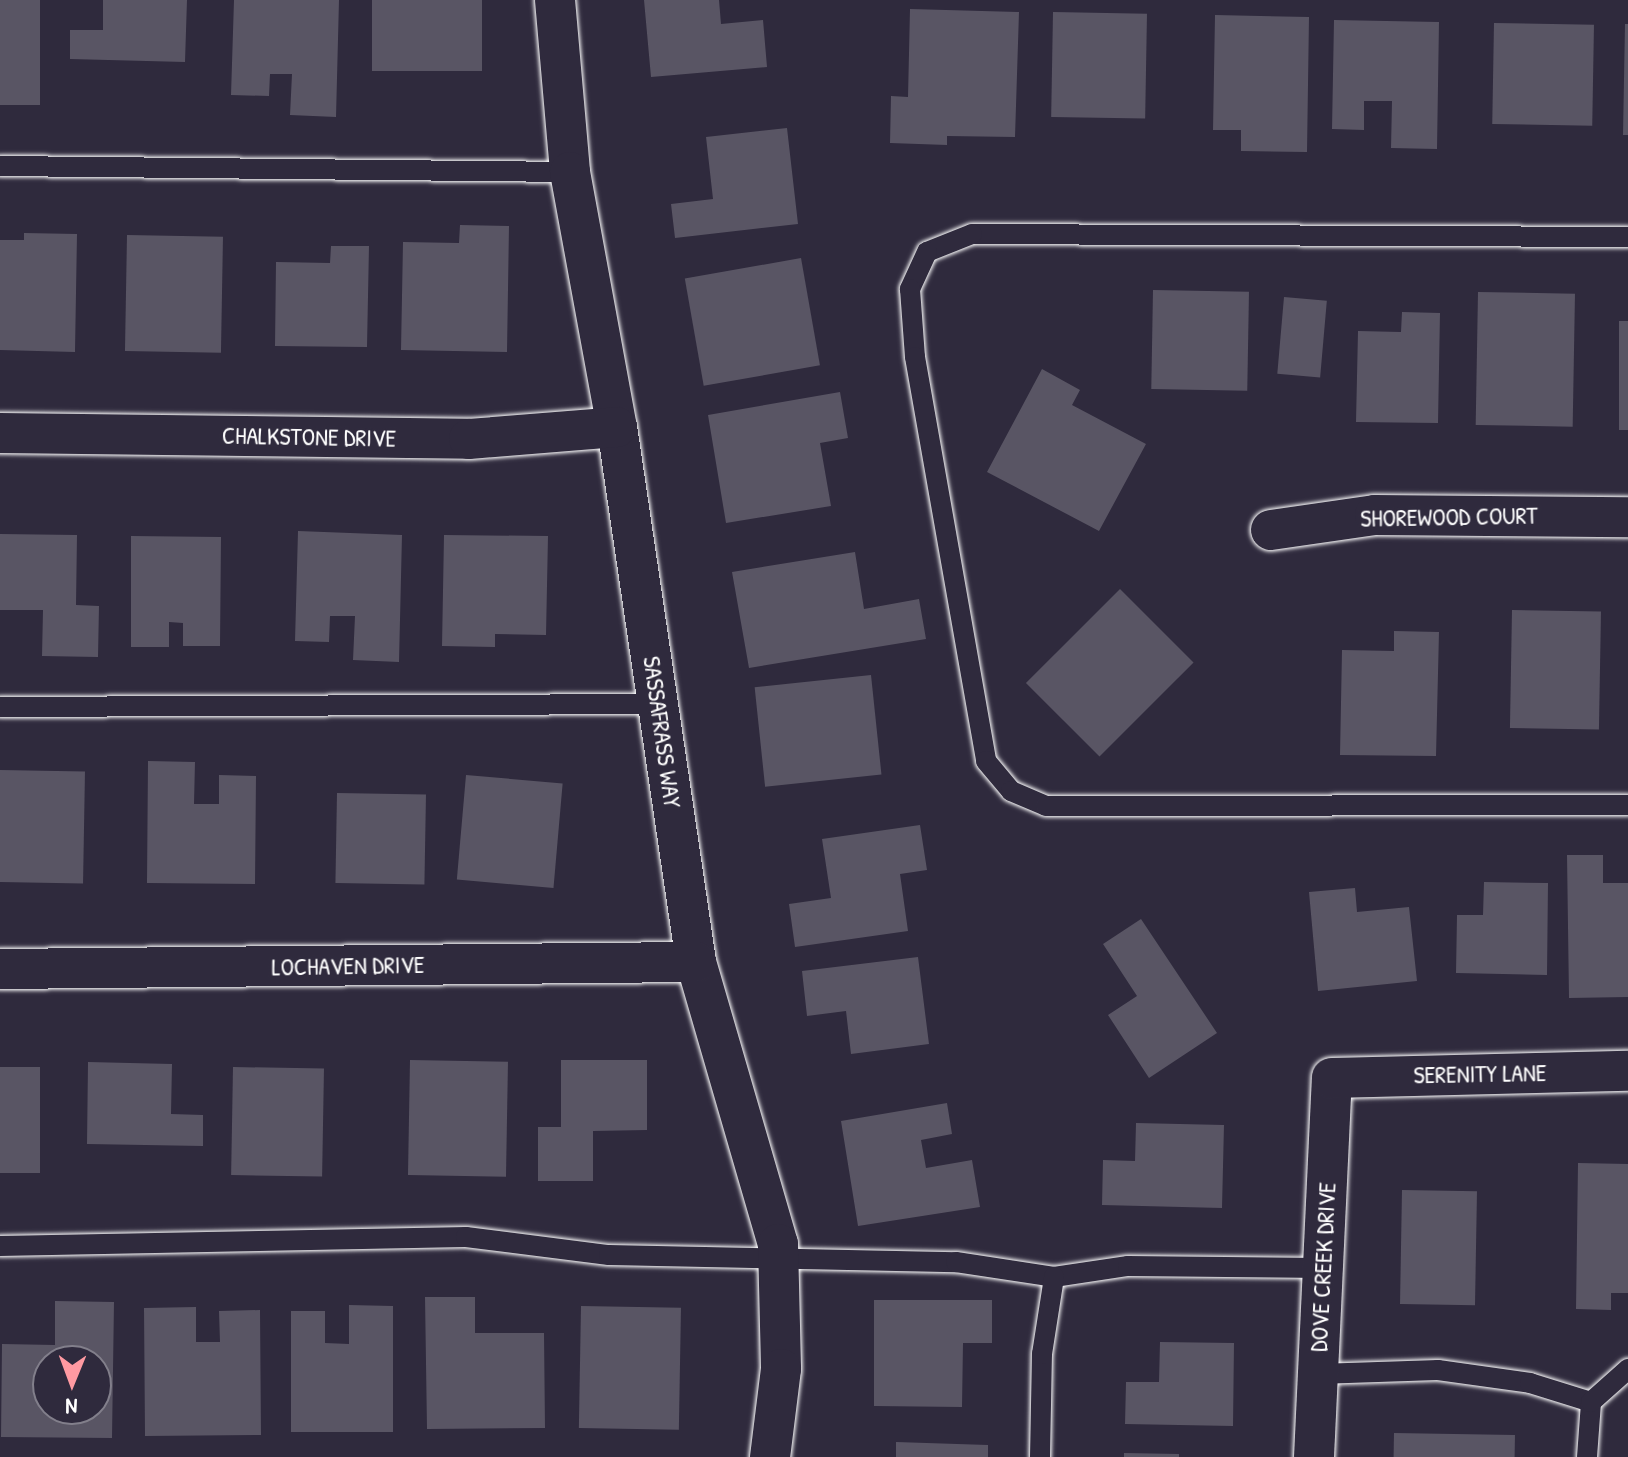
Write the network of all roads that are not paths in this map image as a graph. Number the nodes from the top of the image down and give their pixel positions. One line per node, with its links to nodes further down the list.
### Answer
1 (555, 0): 3 (street, SASSAFRASS WAY)
2 (0, 166): 3 (lane)
3 (570, 172): 5 (street, SASSAFRASS WAY)
4 (1628, 237): 11 (lane)
5 (617, 427): 6 (street, CHALKSTONE DRIVE); 9 (street, SASSAFRASS WAY)
6 (0, 433)
7 (1628, 517): 8 (street, SHOREWOOD COURT)
8 (1271, 530)
9 (658, 704): 10 (lane); 12 (street, SASSAFRASS WAY)
10 (0, 707)
11 (1628, 805)
12 (696, 962): 13 (street, LOCHAVEN DRIVE); 17 (street, SASSAFRASS WAY)
13 (0, 969)
14 (1628, 1071): 15 (street, SERENITY LANE)
15 (1332, 1078): 18 (street, DOVE CREEK DRIVE)
16 (0, 1246): 17 (lane)
17 (778, 1255): 19 (lane); 23 (street, SASSAFRASS WAY)
18 (1323, 1268): 19 (lane); 21 (street, DOVE CREEK DRIVE)
19 (1054, 1277): 24 (lane)
20 (1628, 1369): 22 (lane)
21 (1318, 1374): 22 (lane); 25 (street, DOVE CREEK DRIVE)
22 (1591, 1402): 26 (lane)
23 (770, 1457)
24 (1040, 1457)
25 (1314, 1457)
26 (1587, 1457)

